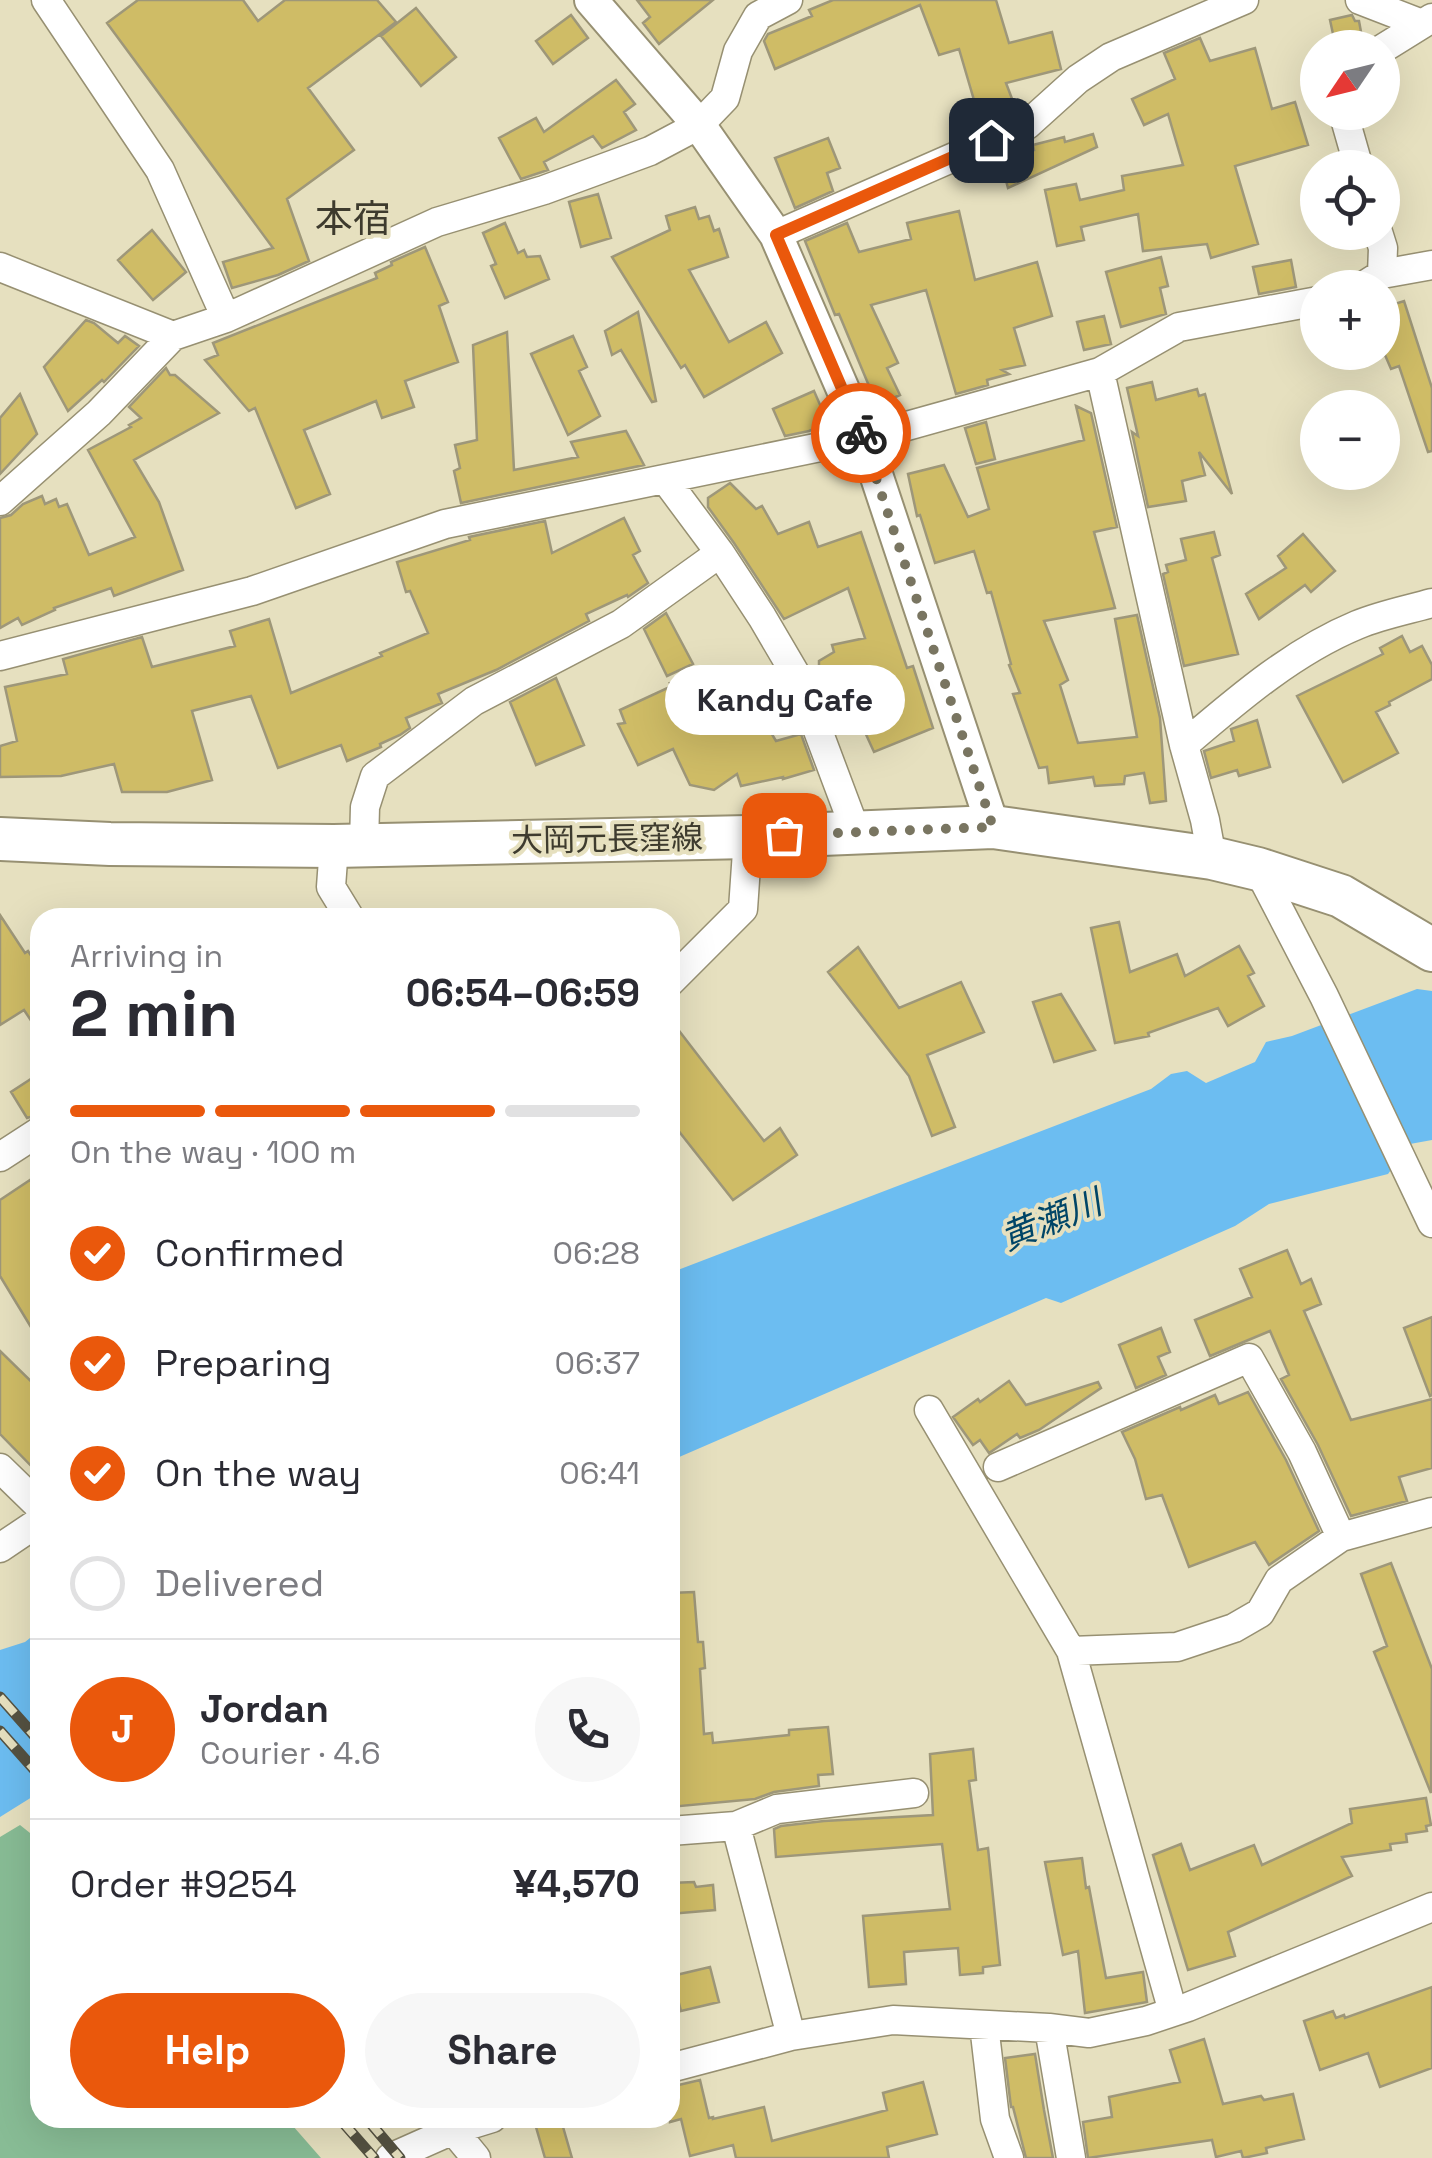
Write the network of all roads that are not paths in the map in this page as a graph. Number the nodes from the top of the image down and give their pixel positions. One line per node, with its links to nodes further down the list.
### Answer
1 (46, 0): 14 (street)
2 (592, 0): 8 (street)
3 (788, 0): 8 (street)
4 (1244, 0): 9 (street)
5 (1360, 0): 6 (street)
6 (1427, 21): 7 (street)
7 (1400, 38)
8 (699, 125): 9 (street); 14 (street)
9 (776, 235): 17 (street)
10 (1432, 266): 12 (street)
11 (0, 267): 15 (street)
12 (1400, 274)
13 (1300, 304): 16 (street)
14 (226, 318): 15 (street)
15 (173, 336): 19 (street)
16 (1100, 372): 17 (street); 23 (street)
17 (864, 438): 18 (street); 24 (street)
18 (665, 480): 20 (street); 22 (street)
19 (0, 501)
20 (720, 552): 25 (street); 28 (street)
21 (1432, 604): 23 (street)
22 (0, 656)
23 (1184, 745): 29 (street)
24 (993, 827): 25 (main road, 大岡元長窪線); 29 (main road, 大岡元長窪線)
25 (856, 832): 26 (main road, 大岡元長窪線)
26 (748, 837): 28 (main road, 大岡元長窪線); 33 (street)
27 (0, 839): 28 (main road, 大岡元長窪線)
28 (349, 845): 31 (street)
29 (1212, 858): 30 (main road, 大岡元長窪線)
30 (1258, 869): 32 (main road, 大岡元長窪線); 36 (street)
31 (344, 908)
32 (1432, 950)
33 (680, 972)
34 (30, 1138): 35 (street)
35 (0, 1158)
36 (1432, 1222)
37 (929, 1410): 45 (street)
38 (998, 1467): 43 (street)
39 (0, 1468): 40 (street)
40 (30, 1497)
41 (1432, 1512): 43 (street)
42 (30, 1528): 44 (street)
43 (1342, 1537): 45 (street)
44 (0, 1548)
45 (1072, 1651): 50 (street)
46 (914, 1793): 47 (street)
47 (736, 1826): 48 (street); 53 (street)
48 (680, 1831)
49 (1432, 1906): 50 (street)
50 (1173, 2012): 52 (street)
51 (984, 2025): 52 (street); 53 (street); 59 (street)
52 (1049, 2028): 60 (street)
53 (792, 2036): 54 (street)
54 (680, 2065)
55 (460, 2128): 56 (street)
56 (453, 2130): 57 (street); 58 (street)
57 (390, 2158)
58 (476, 2158)
59 (1009, 2158)
60 (1072, 2158)

